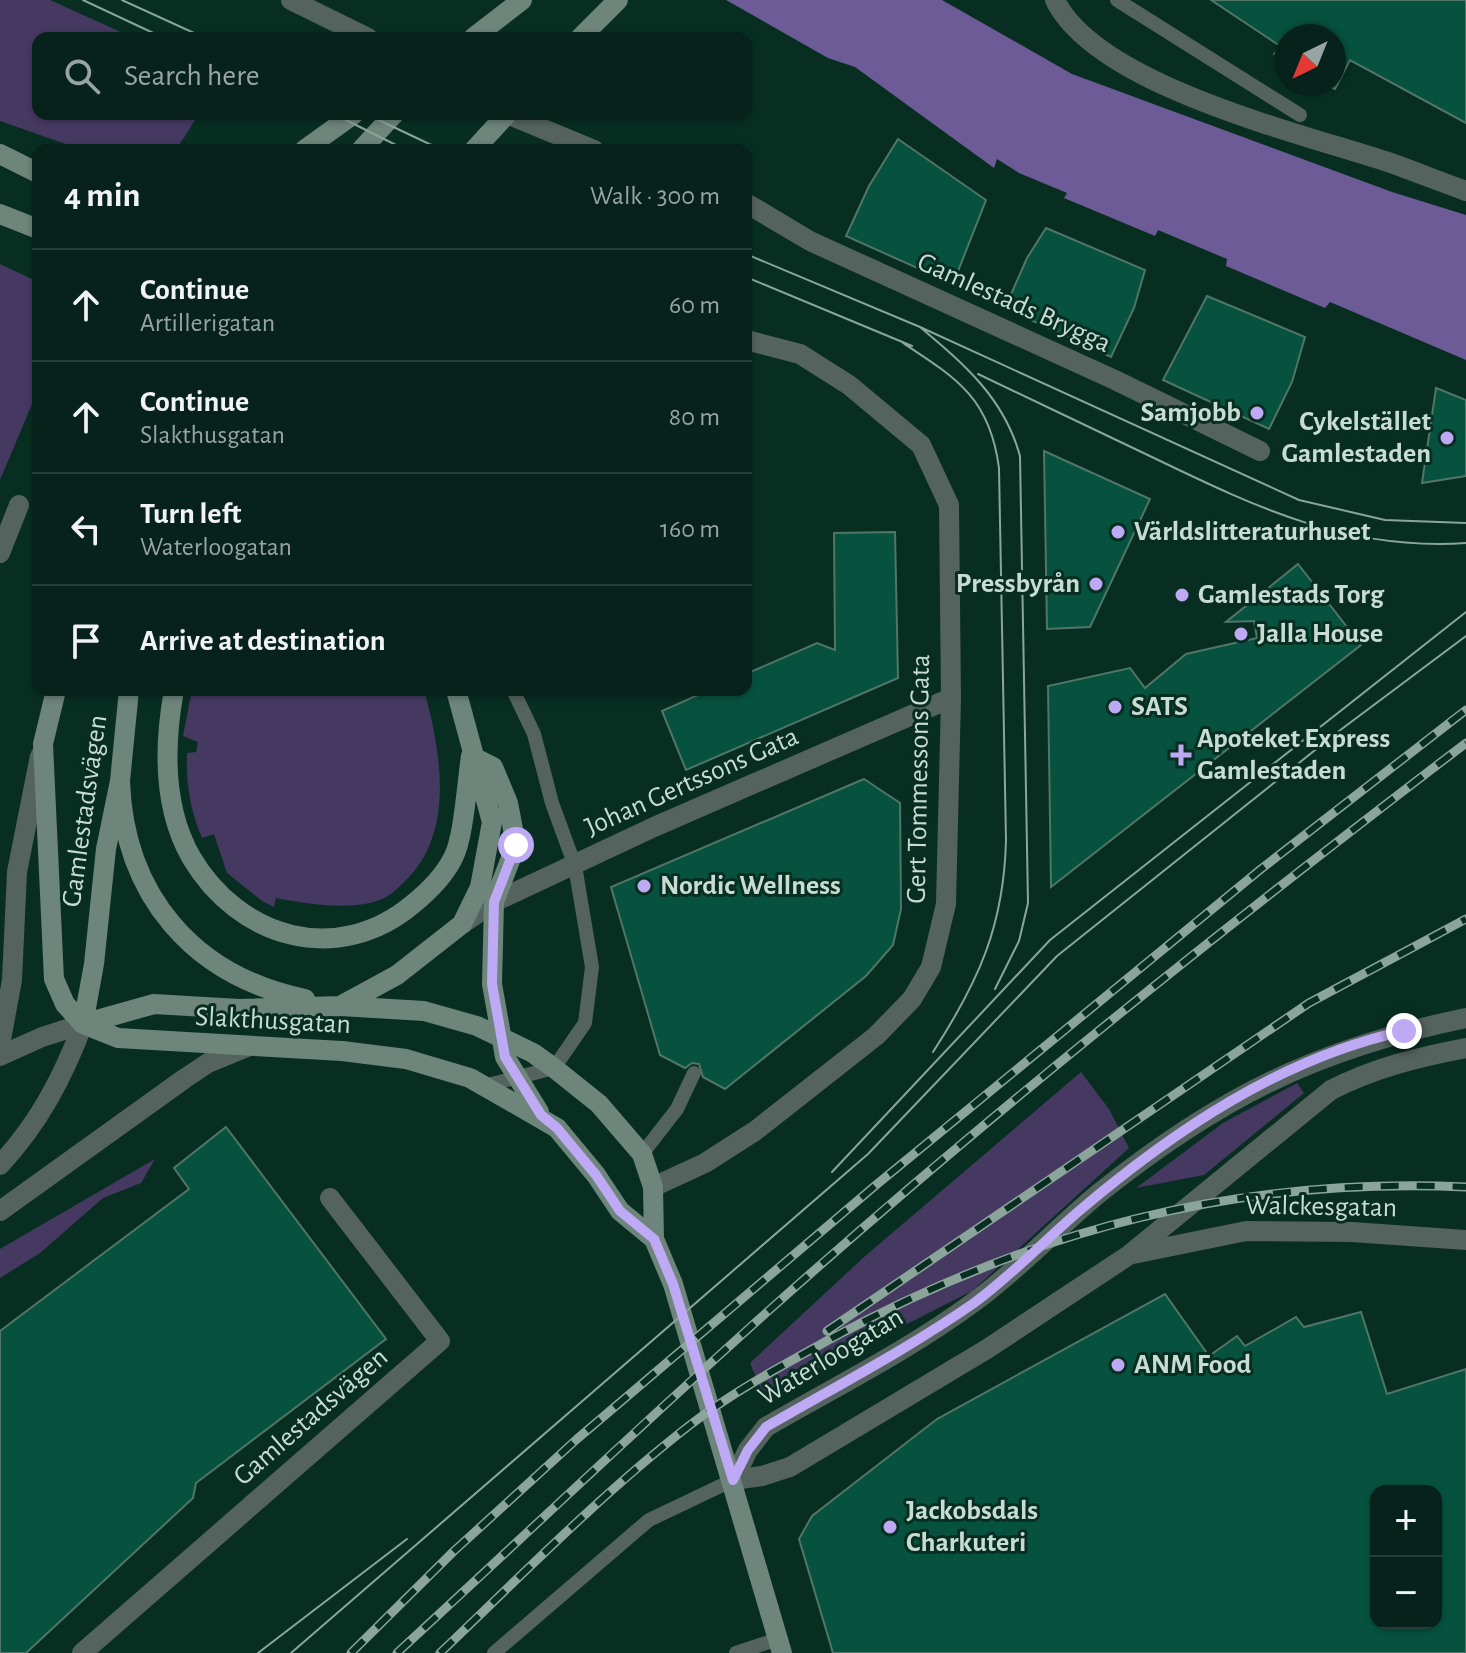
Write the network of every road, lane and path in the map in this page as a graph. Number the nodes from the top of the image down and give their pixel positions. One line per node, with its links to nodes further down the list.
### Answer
1 (291, 0): 6 (street)
2 (522, 0): 7 (main road)
3 (618, 0): 8 (main road)
4 (1055, 0): 20 (street)
5 (1117, 0): 9 (lane)
6 (356, 32)
7 (481, 32)
8 (586, 32)
9 (1300, 115)
10 (346, 120): 14 (main road)
11 (388, 120): 15 (main road)
12 (502, 120): 16 (main road)
13 (522, 120): 17 (street)
14 (312, 144)
15 (366, 144)
16 (480, 144)
17 (580, 144)
18 (0, 154): 19 (main road)
19 (32, 170)
20 (1466, 191)
21 (752, 207): 25 (street, Gamlestads Brygga)
22 (0, 214): 23 (main road)
23 (32, 227)
24 (752, 342): 33 (street, Gert Tommessons Gata)
25 (1260, 451)
26 (19, 505): 27 (street)
27 (0, 553)
28 (55, 696): 34 (main road, Gamlestadsvägen)
29 (130, 696): 36 (main road, Gamlestadsvägen)
30 (173, 696): 35 (main road)
31 (457, 696): 35 (main road)
32 (516, 696): 37 (lane)
33 (951, 698): 37 (street, Johan Gertssons Gata); 55 (street, Gert Tommessons Gata)
34 (43, 744): 42 (main road, Gamlestadsvägen); 44 (street, Gamlestadsvägen)
35 (471, 756): 38 (main road); 39 (main road)
36 (120, 781): 40 (main road, Slakthusgatan); 42 (main road, Gamlestadsvägen)
37 (575, 866): 38 (street, Johan Gertssons Gata); 48 (lane)
38 (494, 902): 39 (street, Johan Gertssons Gata); 43 (main road)
39 (462, 924): 40 (main road)
40 (340, 1006): 42 (main road, Slakthusgatan); 43 (main road, Slakthusgatan)
41 (1466, 1018): 61 (street, Waterloogatan)
42 (83, 1024): 45 (main road, Slakthusgatan); 47 (street); 54 (street, Gamlestadsvägen)
43 (502, 1038): 48 (main road, Slakthusgatan); 50 (main road)
44 (0, 1045)
45 (247, 1047): 51 (main road, Slakthusgatan); 57 (street)
46 (1466, 1048): 60 (street)
47 (0, 1056)
48 (554, 1068): 50 (lane); 53 (main road, Slakthusgatan)
49 (694, 1073): 53 (lane)
50 (518, 1077): 51 (lane); 52 (main road)
51 (488, 1085): 52 (main road, Slakthusgatan)
52 (541, 1115): 58 (main road, Slakthusgatan)
53 (642, 1154): 55 (main road, Slakthusgatan)
54 (0, 1165)
55 (653, 1187): 58 (main road, Slakthusgatan)
56 (330, 1198): 63 (street, Gamlestadsvägen)
57 (0, 1211)
58 (654, 1239): 61 (main road, Slakthusgatan)
59 (1466, 1240): 60 (street, Walckesgatan)
60 (1129, 1255): 61 (street)
61 (733, 1480): 62 (main road, Slakthusgatan); 64 (lane)
62 (780, 1646): 65 (lane)
63 (82, 1653)
64 (494, 1653)
65 (736, 1653)

